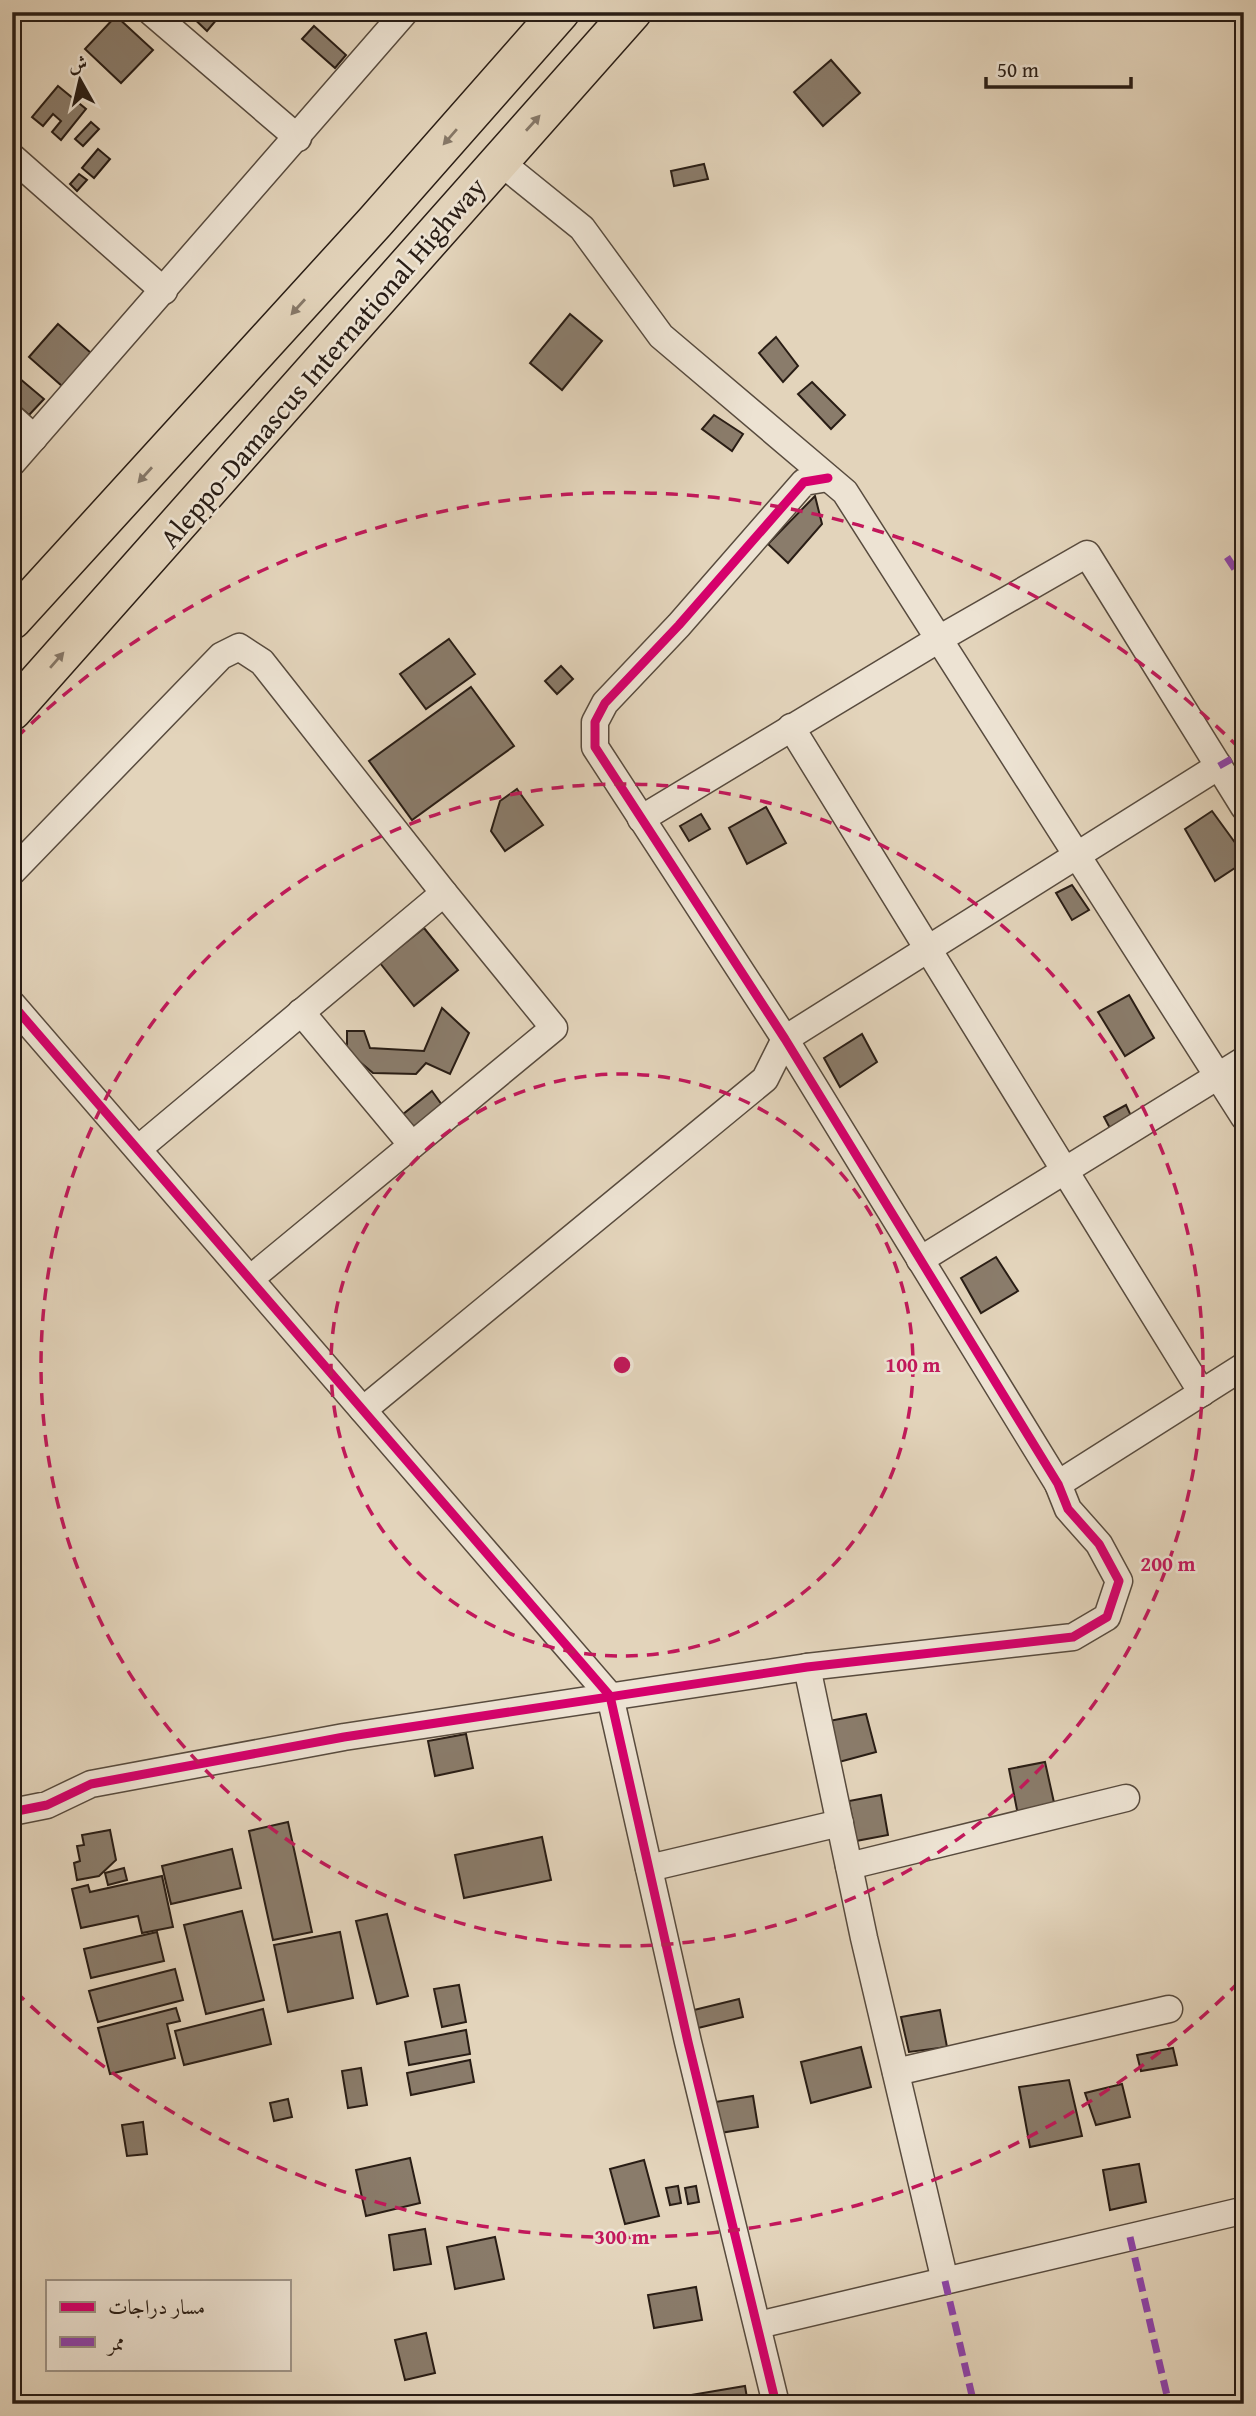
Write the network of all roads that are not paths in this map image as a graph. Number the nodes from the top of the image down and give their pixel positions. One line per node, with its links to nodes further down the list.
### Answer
1 (151, 12): 5 (street)
2 (405, 12): 5 (street)
3 (632, 12): 7 (highway, Aleppo-Damascus International Highway, one-way to 3)
4 (556, 13): 13 (highway, Aleppo-Damascus International Highway, one-way to 13)
5 (298, 138): 8 (street)
6 (12, 157): 8 (street)
7 (499, 162): 12 (street); 15 (highway, Aleppo-Damascus International Highway, one-way to 7)
8 (164, 291): 10 (street)
9 (12, 418): 10 (street)
10 (34, 438): 11 (street)
11 (12, 463)
12 (828, 478): 14 (street); 19 (street)
13 (12, 620)
14 (939, 639): 16 (street); 17 (street); 20 (street)
15 (12, 711)
16 (791, 727): 19 (street); 23 (street)
17 (1219, 766): 18 (street); 20 (street)
18 (1244, 807)
19 (642, 818): 26 (street)
20 (1077, 855): 23 (street); 28 (street)
21 (12, 872): 22 (street)
22 (444, 892): 25 (street); 30 (street)
23 (928, 949): 26 (street); 32 (street)
24 (12, 1004): 31 (street)
25 (301, 1012): 30 (street); 31 (street)
26 (785, 1039): 33 (street); 37 (street)
27 (1244, 1060): 28 (street)
28 (1218, 1077): 29 (street); 32 (street)
29 (1244, 1117)
30 (412, 1145): 34 (street)
31 (138, 1149): 34 (street)
32 (1065, 1171): 33 (street); 36 (street)
33 (920, 1260): 38 (street)
34 (250, 1279): 37 (street)
35 (1244, 1366): 36 (street)
36 (1202, 1393): 38 (street)
37 (363, 1410): 40 (street)
38 (1058, 1484): 39 (street)
39 (807, 1667): 40 (street); 43 (street)
40 (610, 1696): 42 (street); 45 (street)
41 (1126, 1798): 44 (street)
42 (12, 1812)
43 (840, 1823): 44 (street); 45 (street)
44 (849, 1866): 47 (street)
45 (649, 1868): 50 (street)
46 (1169, 2009): 47 (street)
47 (896, 2073): 49 (street)
48 (1237, 2212): 49 (street)
49 (945, 2281): 50 (street)
50 (758, 2325): 51 (street)
51 (776, 2404)

